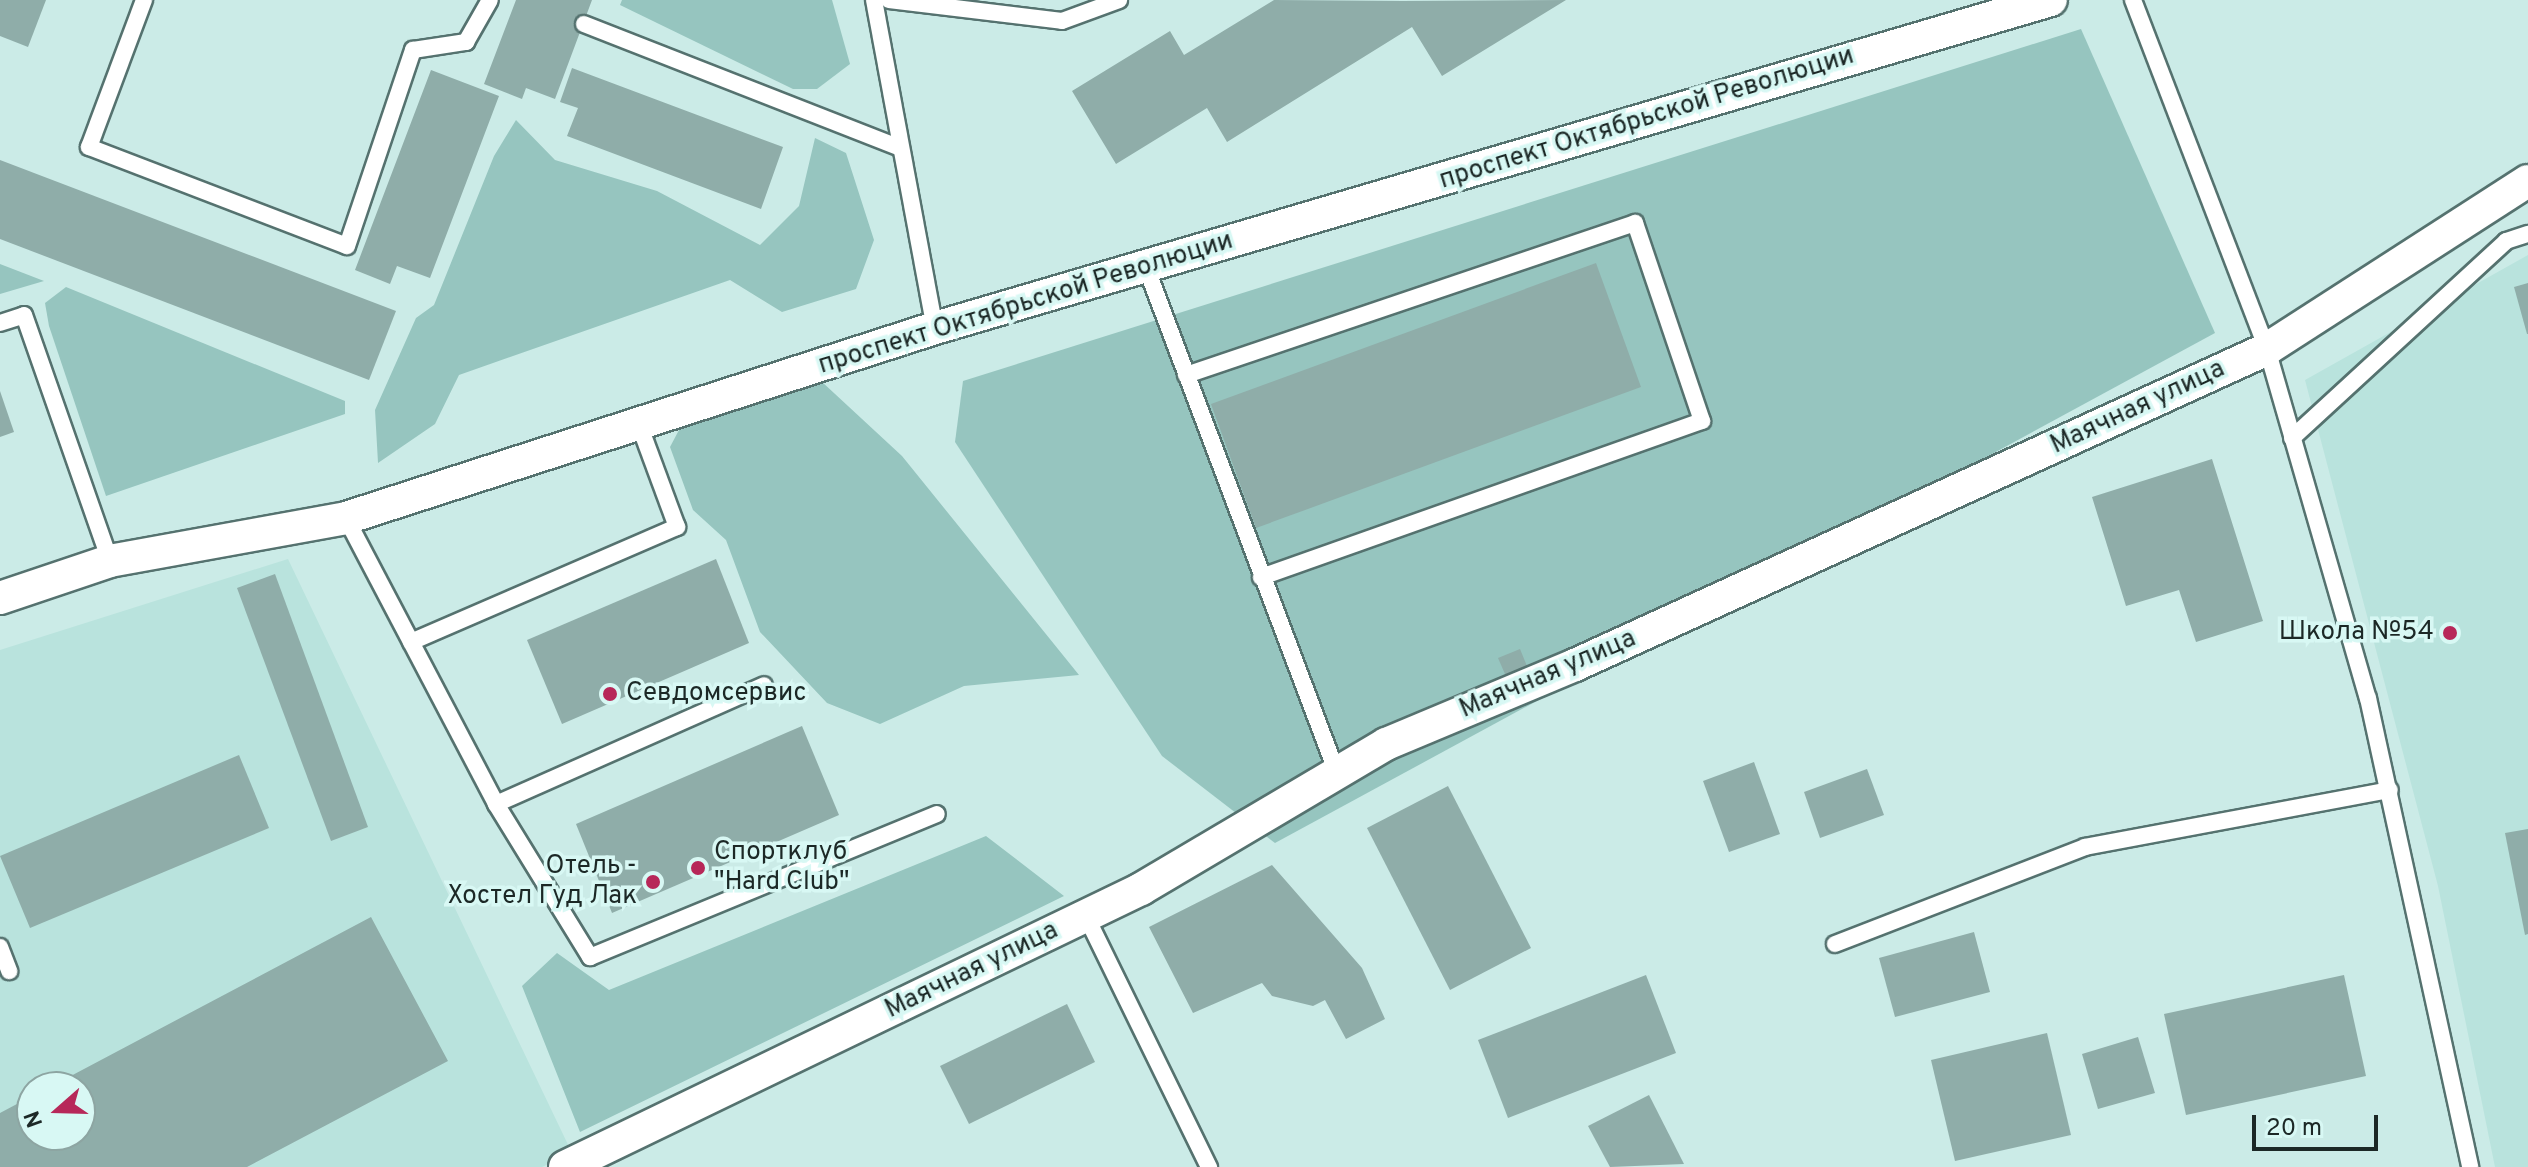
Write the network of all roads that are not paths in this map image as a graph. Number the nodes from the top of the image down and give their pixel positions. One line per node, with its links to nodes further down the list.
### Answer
1 (144, 0): 2 (lane)
2 (490, 0)
3 (874, 0): 9 (lane)
4 (889, 0): 5 (lane)
5 (1119, 0)
6 (2051, 0): 12 (street, проспект Октябрьской Революции)
7 (2133, 0): 15 (lane)
8 (584, 24): 9 (lane)
9 (898, 147): 14 (lane)
10 (2528, 181): 15 (street, Маячная улица)
11 (2528, 234): 18 (lane)
12 (1146, 267): 14 (street, проспект Октябрьской Революции); 16 (lane)
13 (0, 323): 20 (lane)
14 (935, 328): 17 (street, проспект Октябрьской Революции)
15 (2267, 349): 18 (lane); 25 (street, Маячная улица)
16 (1186, 375): 21 (lane); 21 (lane)
17 (639, 424): 19 (street, проспект Октябрьской Революции); 23 (lane)
18 (2292, 438): 26 (lane)
19 (346, 518): 20 (street, проспект Октябрьской Революции); 23 (lane)
20 (110, 561): 22 (street, проспект Октябрьской Революции)
21 (1261, 577): 25 (lane)
22 (0, 598)
23 (411, 642): 27 (lane)
24 (764, 685): 27 (lane)
25 (1337, 773): 29 (street, Маячная улица)
26 (2390, 790): 30 (lane); 35 (lane)
27 (496, 804): 28 (lane)
28 (937, 814)
29 (1086, 916): 33 (street, Маячная улица); 34 (lane)
30 (1835, 944)
31 (0, 947): 32 (lane)
32 (9, 971)
33 (565, 1167)
34 (1209, 1167)
35 (2470, 1167)

